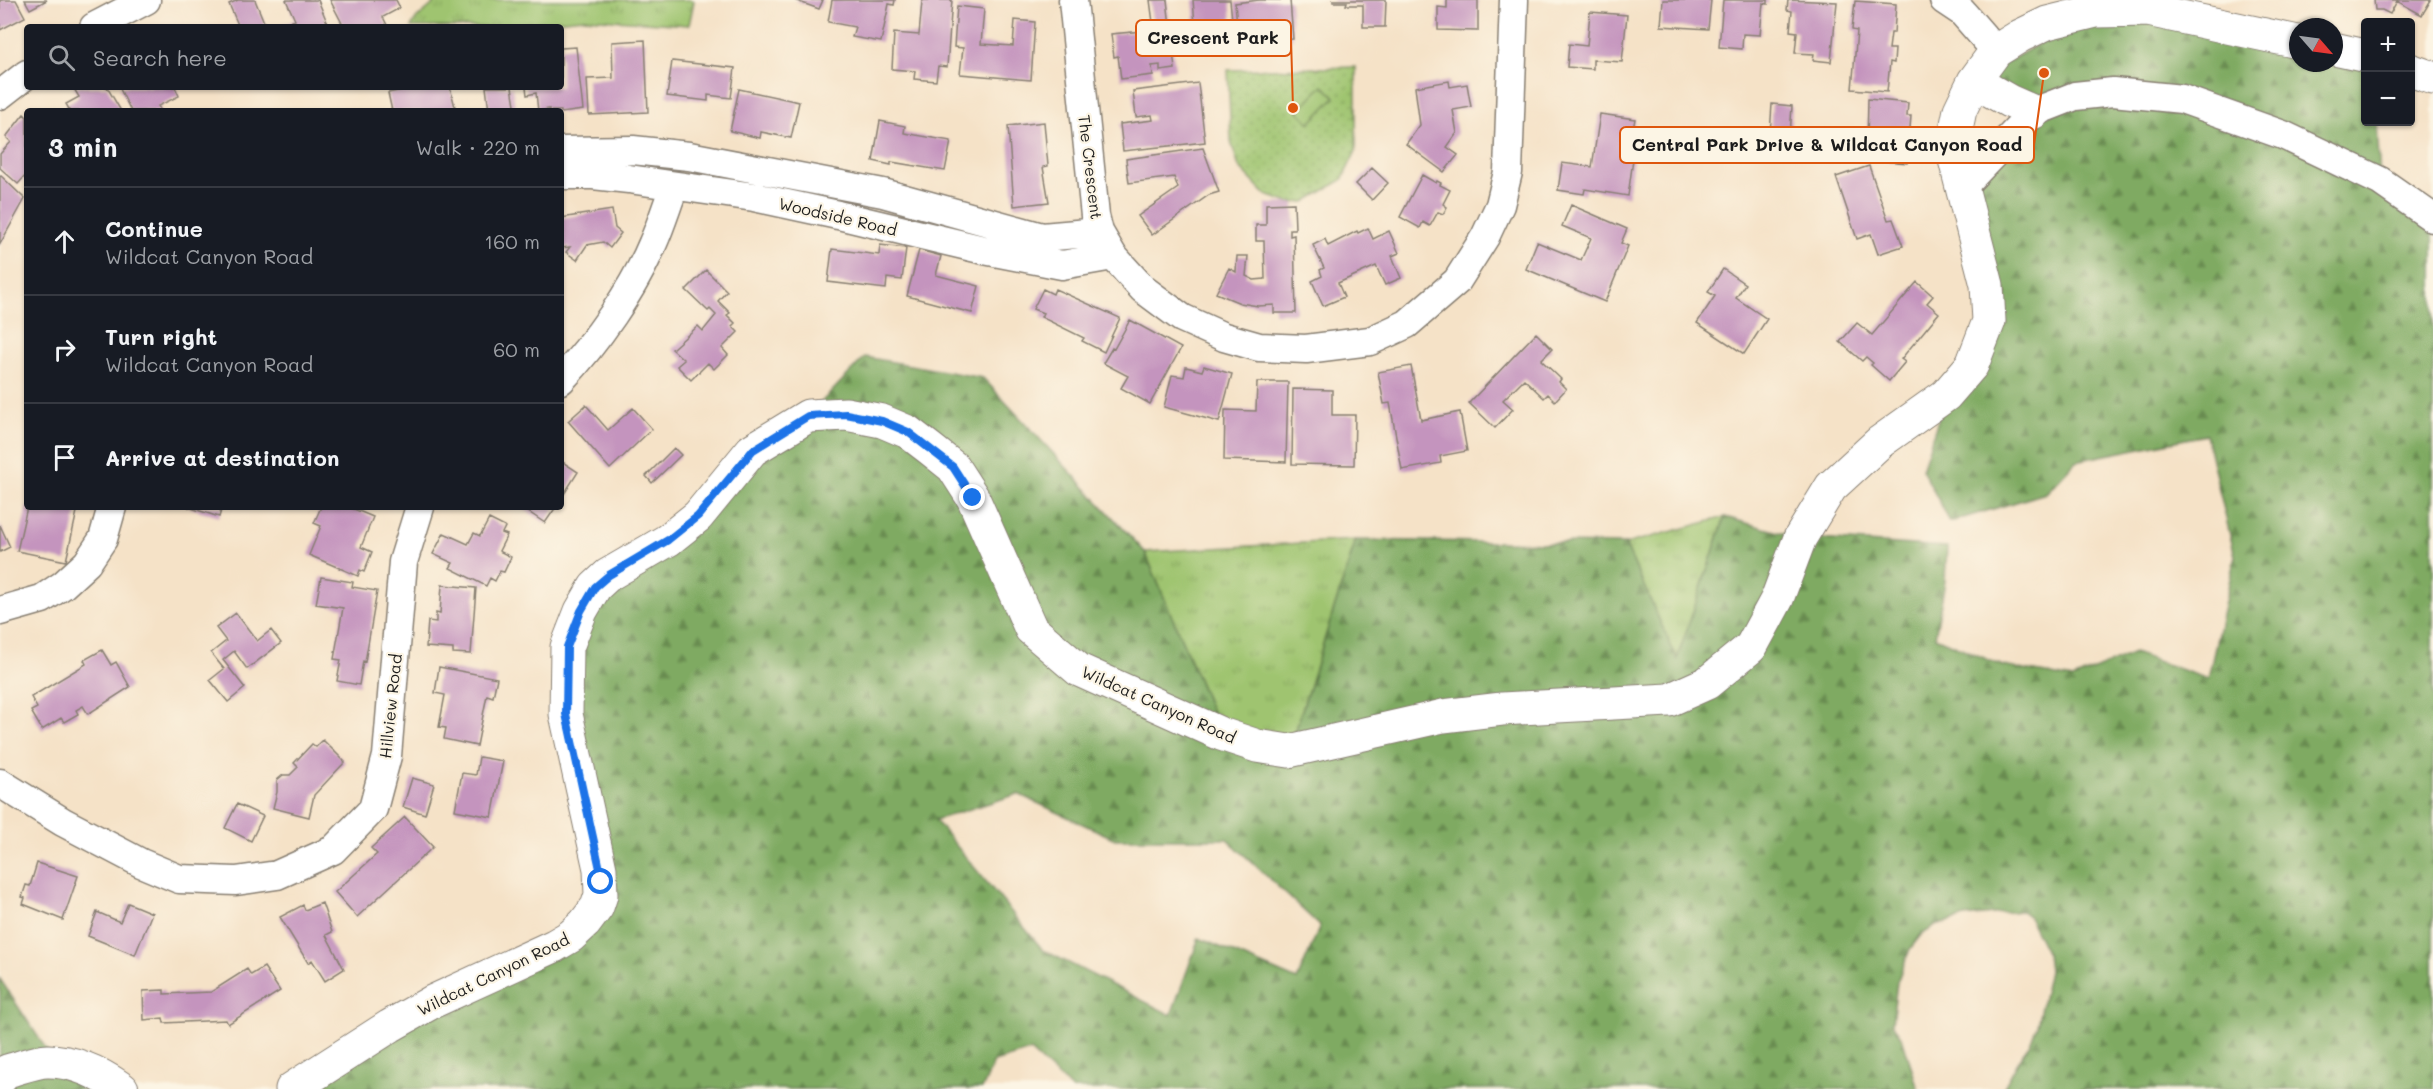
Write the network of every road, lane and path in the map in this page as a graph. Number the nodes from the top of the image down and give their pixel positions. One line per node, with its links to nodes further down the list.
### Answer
1 (146, 0): 5 (street)
2 (1072, 0): 21 (street, The Crescent)
3 (1514, 0): 21 (street)
4 (1944, 0): 7 (street)
5 (100, 24)
6 (2289, 40): 7 (street, Wildcat Canyon Road)
7 (1996, 51): 13 (street, Wildcat Canyon Road)
8 (2343, 52): 9 (street)
9 (2361, 55)
10 (2415, 72): 12 (street)
11 (24, 76): 14 (street)
12 (2433, 78)
13 (1974, 81): 15 (street); 19 (street, Wildcat Canyon Road)
14 (0, 95)
15 (2034, 112): 19 (street); 20 (street)
16 (564, 152): 21 (street, Woodside Road)
17 (564, 175): 18 (street, Woodside Road)
18 (674, 187): 21 (street, Woodside Road); 22 (street)
19 (1962, 188): 29 (street, Wildcat Canyon Road)
20 (2433, 218)
21 (1106, 244)
22 (564, 377)
23 (111, 510): 25 (street)
24 (419, 510): 26 (street, Hillview Road)
25 (0, 611)
26 (0, 783)
27 (0, 1079): 28 (street)
28 (122, 1089)
29 (292, 1089)

